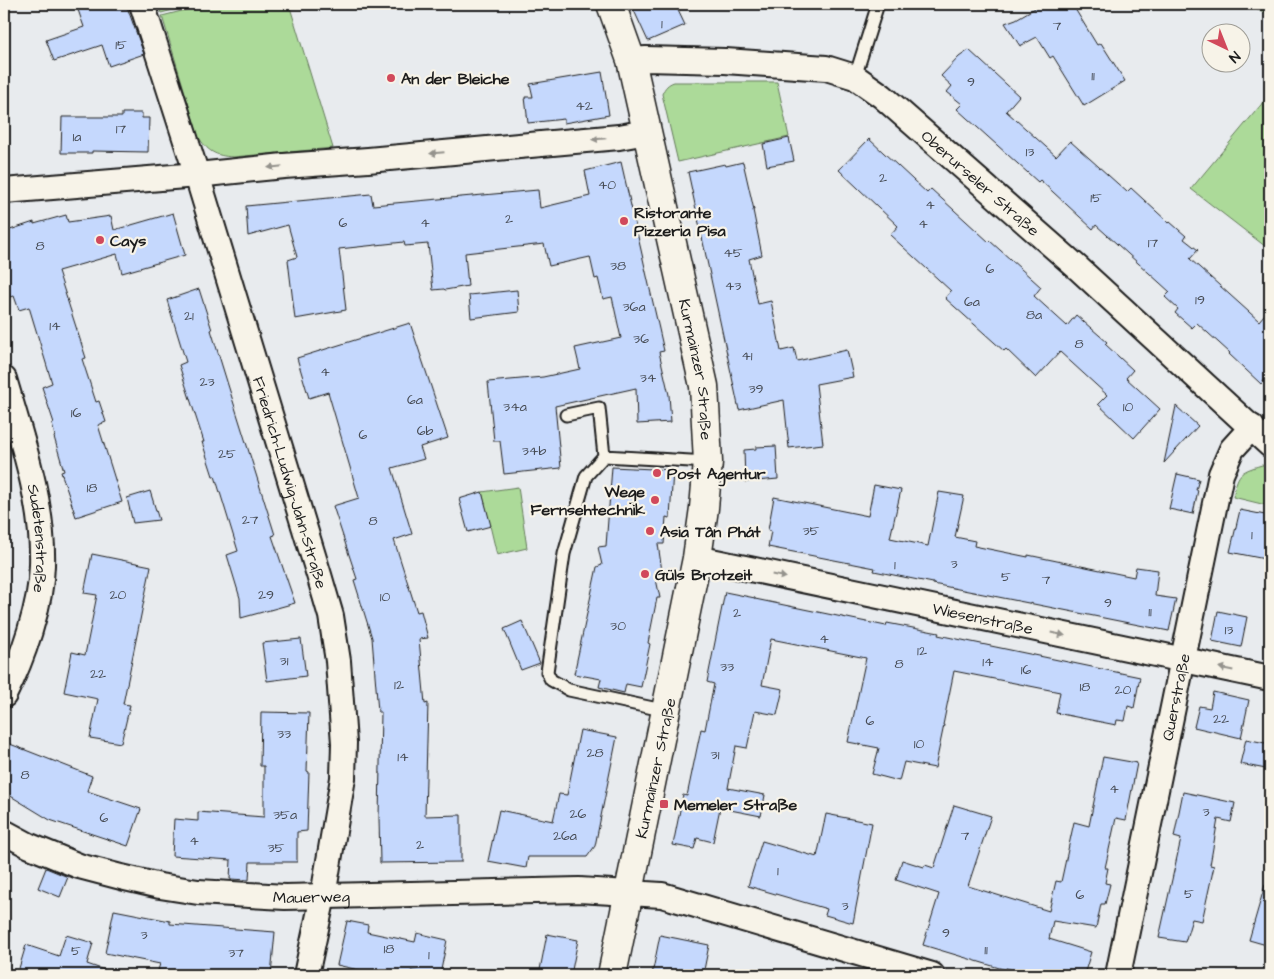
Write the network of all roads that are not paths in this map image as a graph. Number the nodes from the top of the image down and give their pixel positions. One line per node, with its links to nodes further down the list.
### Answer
1 (142, 4): 7 (street, Friedrich-Ludwig-Jahn-Straße)
2 (611, 4): 4 (main road, Kurmainzer Straße)
3 (878, 4): 5 (lane)
4 (631, 60): 5 (street, Oberurseler Straße); 6 (main road, Kurmainzer Straße)
5 (855, 77): 11 (street, Oberurseler Straße)
6 (648, 132): 7 (street, one-way to 7); 14 (main road, Kurmainzer Straße)
7 (197, 175): 8 (street); 22 (street, Friedrich-Ludwig-Jahn-Straße)
8 (4, 191)
9 (4, 379): 18 (street, Sudetenstraße)
10 (566, 415): 13 (lane)
11 (1252, 428): 12 (street, Oberurseler Straße); 16 (street, Querstraße)
12 (1270, 444)
13 (604, 456): 14 (lane); 19 (lane)
14 (708, 462): 15 (main road, Kurmainzer Straße)
15 (697, 558): 16 (street, Wiesenstraße, one-way to 16); 19 (main road, Kurmainzer Straße)
16 (1182, 660): 17 (street, Wiesenstraße, one-way to 16); 26 (street, Querstraße)
17 (1270, 678)
18 (4, 695)
19 (667, 711): 21 (main road, Kurmainzer Straße)
20 (4, 832): 22 (street, Mauerweg)
21 (629, 892): 22 (street, Mauerweg); 24 (main road, Kurmainzer Straße); 25 (street)
22 (323, 896): 23 (street, Friedrich-Ludwig-Jahn-Straße)
23 (306, 975)
24 (612, 975)
25 (932, 975)
26 (1118, 975)

